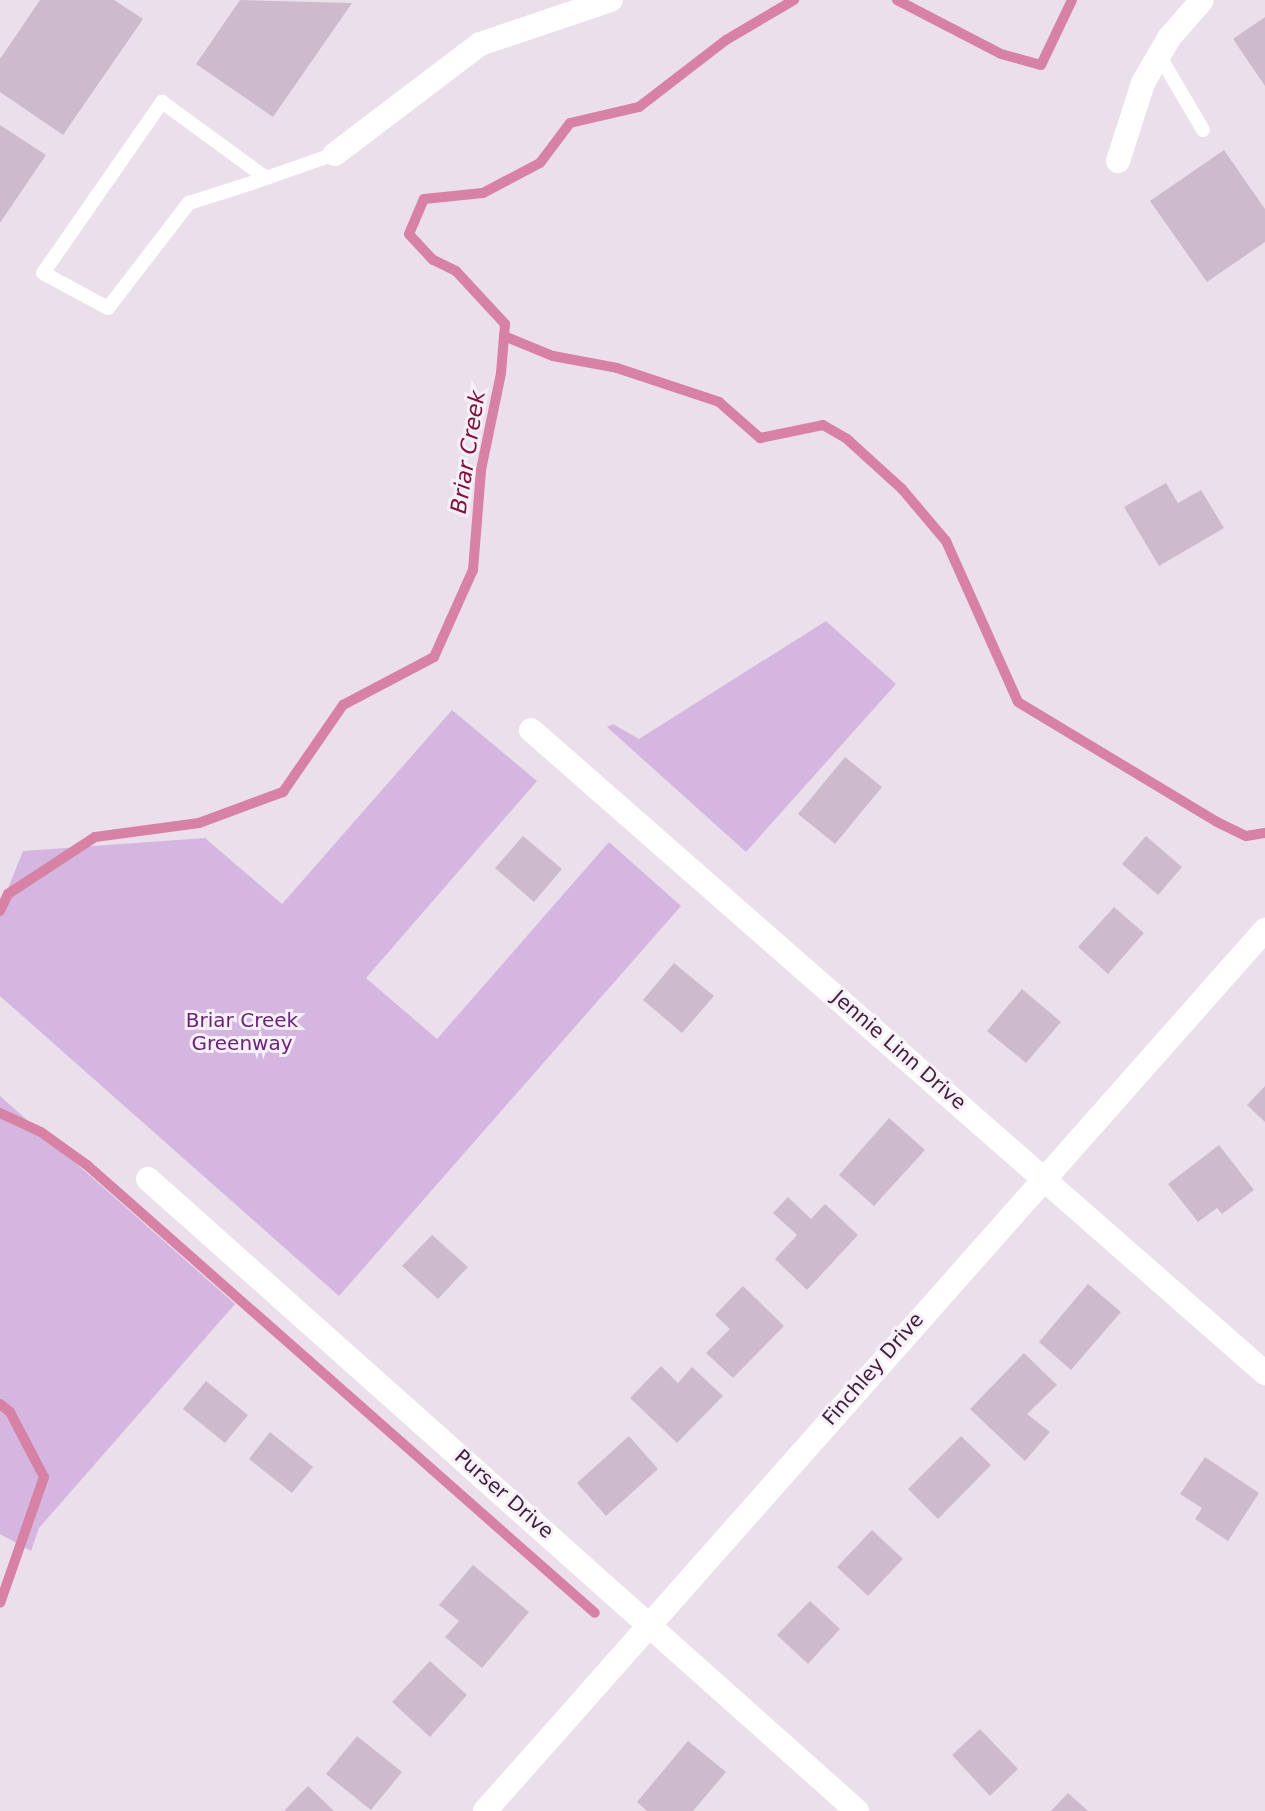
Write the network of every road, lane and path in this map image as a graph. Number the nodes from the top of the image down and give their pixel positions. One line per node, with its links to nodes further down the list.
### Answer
1 (611, 0): 5 (street)
2 (1202, 0): 3 (street)
3 (1159, 55): 4 (lane); 6 (street)
4 (1203, 130)
5 (335, 154): 7 (lane)
6 (1118, 161)
7 (266, 178): 7 (lane)
8 (531, 730): 10 (street, Jennie Linn Drive)
9 (1265, 930): 10 (street, Finchley Drive)
10 (1044, 1177): 12 (street, Jennie Linn Drive); 13 (street, Finchley Drive)
11 (148, 1179): 13 (street, Purser Drive)
12 (1265, 1373)
13 (648, 1625): 14 (street, Finchley Drive); 15 (street, Purser Drive)
14 (485, 1811)
15 (857, 1811)

